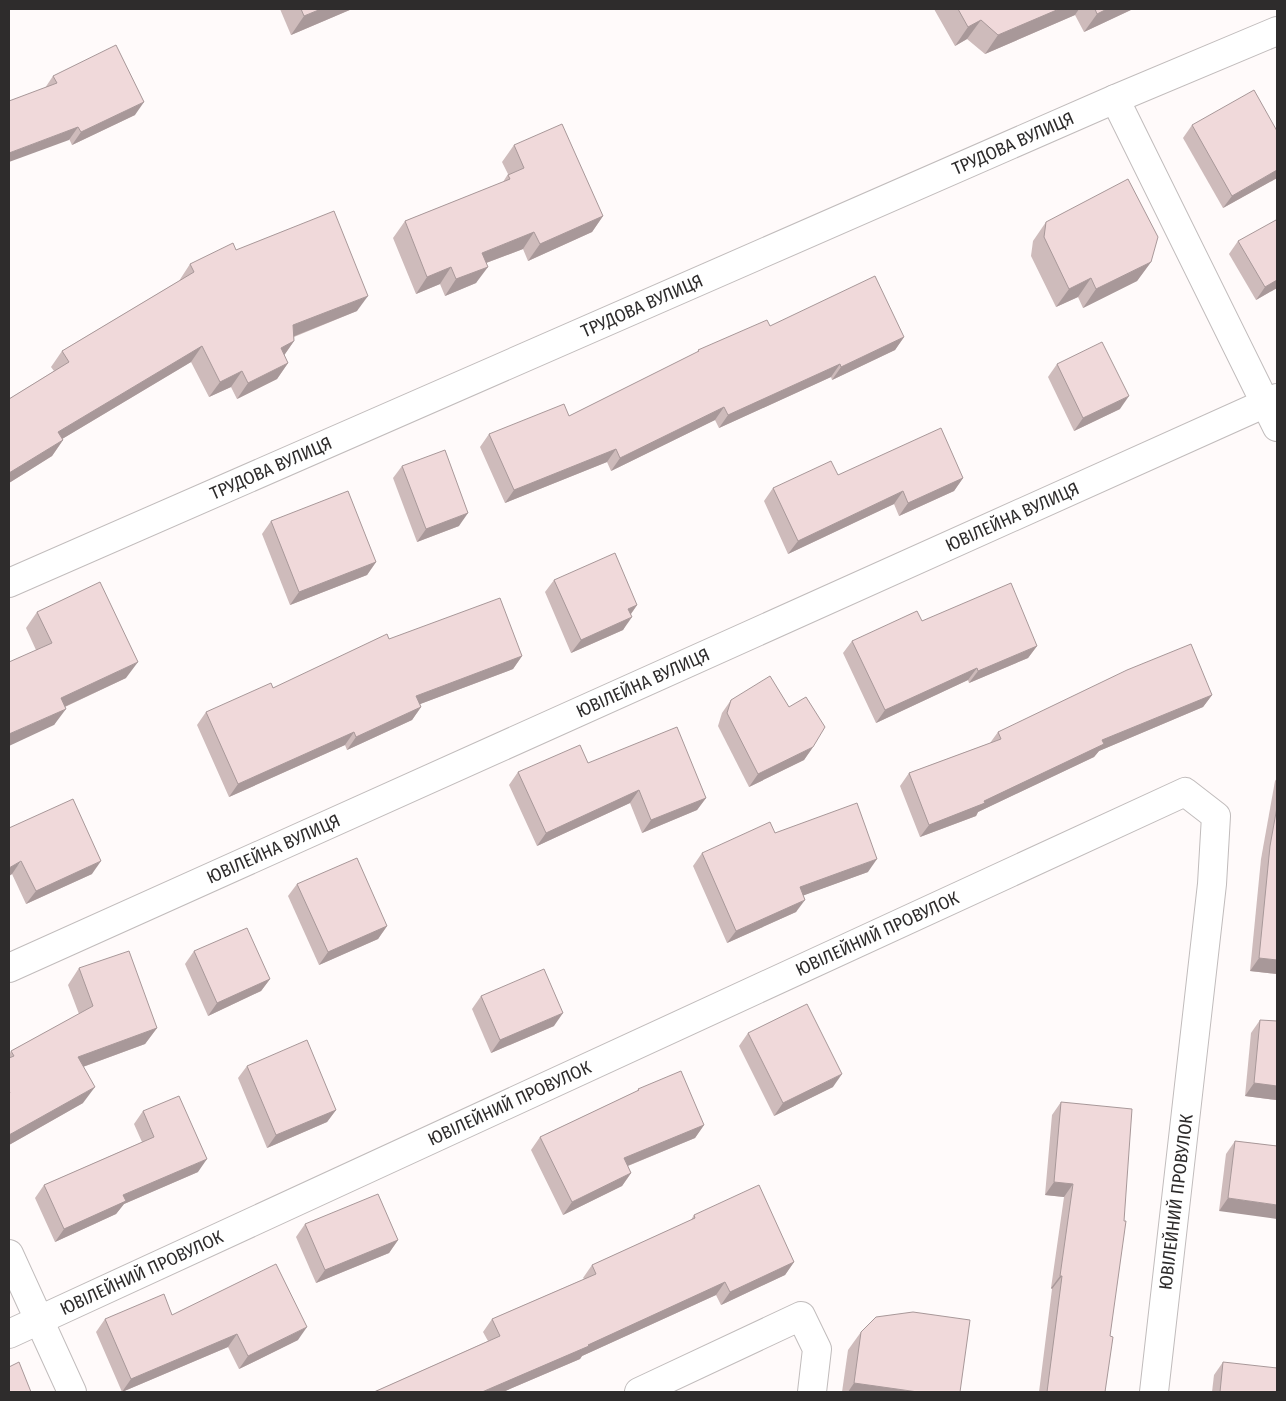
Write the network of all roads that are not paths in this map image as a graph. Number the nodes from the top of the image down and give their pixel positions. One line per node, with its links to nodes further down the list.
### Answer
1 (1277, 31): 2 (street, ТРУДОВА ВУЛИЦЯ)
2 (1115, 99): 3 (street); 4 (street, ТРУДОВА ВУЛИЦЯ)
3 (1274, 410): 5 (street, ЮВІЛЕЙНА ВУЛИЦЯ)
4 (9, 583)
5 (9, 968)
6 (9, 1254): 7 (street)
7 (39, 1320): 8 (street, ЮВІЛЕЙНИЙ ПРОВУЛОК); 9 (street); 12 (street, ЮВІЛЕЙНИЙ ПРОВУЛОК)
8 (9, 1334)
9 (72, 1392)
10 (639, 1392): 11 (street)
11 (812, 1392)
12 (1154, 1392)

